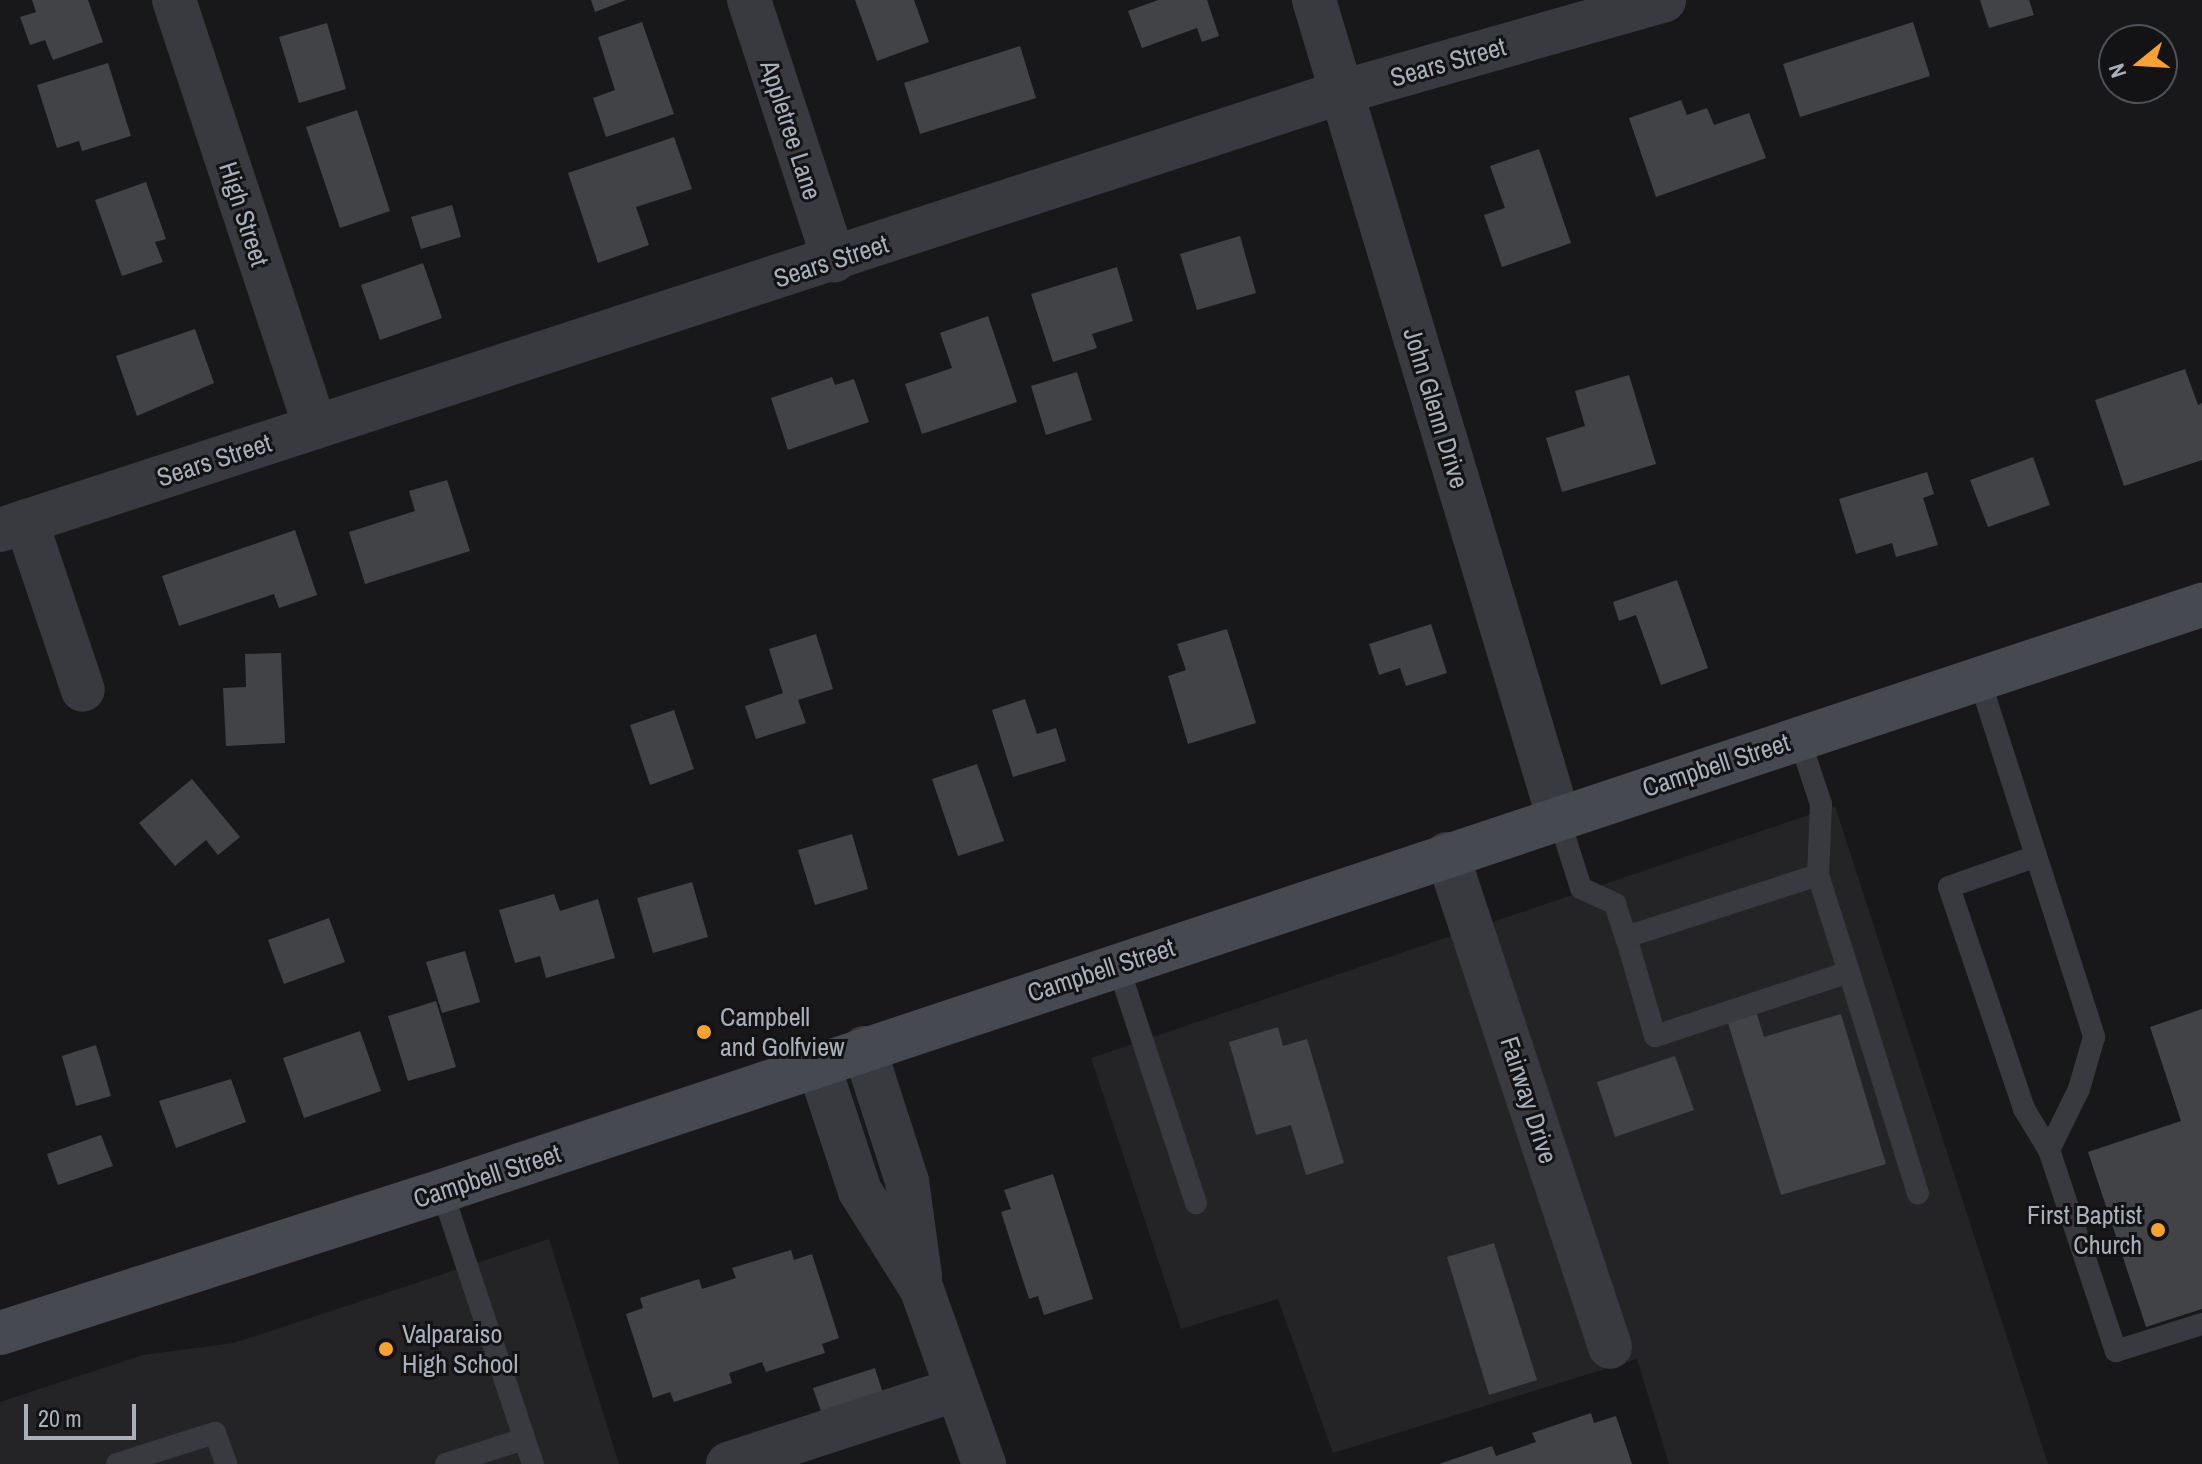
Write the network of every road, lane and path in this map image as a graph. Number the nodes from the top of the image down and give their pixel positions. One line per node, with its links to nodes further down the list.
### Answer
1 (174, 0): 7 (street, High Street)
2 (749, 0): 6 (street, Appletree Lane)
3 (1314, 0): 5 (street, John Glenn Drive)
4 (1664, 0): 5 (street, Sears Street)
5 (1342, 92): 6 (street, Sears Street); 13 (street, John Glenn Drive)
6 (834, 260): 7 (street, Sears Street)
7 (315, 427): 8 (street, Sears Street)
8 (13, 526): 11 (street)
9 (2202, 605): 10 (main road, Campbell Street)
10 (1979, 678): 12 (main road, Campbell Street); 15 (lane)
11 (83, 690)
12 (1799, 738): 13 (main road, Campbell Street); 16 (lane)
13 (1558, 816): 14 (main road, Campbell Street); 17 (lane)
14 (1447, 854): 18 (main road, Campbell Street); 29 (street, Fairway Drive)
15 (2034, 857): 22 (lane); 22 (lane)
16 (1818, 875): 17 (lane); 19 (lane)
17 (1626, 937): 19 (lane)
18 (1117, 963): 20 (main road, Campbell Street); 25 (lane)
19 (1849, 972): 24 (lane)
20 (864, 1048): 21 (main road, Campbell Street); 26 (street)
21 (818, 1064): 23 (main road, Campbell Street); 26 (street)
22 (2049, 1150): 27 (lane)
23 (442, 1191): 28 (main road, Campbell Street); 31 (lane)
24 (1918, 1194)
25 (1196, 1203)
26 (922, 1290): 30 (street)
27 (2202, 1324)
28 (0, 1333)
29 (1610, 1347)
30 (955, 1390): 36 (street); 37 (street)
31 (524, 1439): 34 (lane); 35 (lane)
32 (117, 1464): 33 (lane)
33 (226, 1464)
34 (446, 1464)
35 (533, 1464)
36 (728, 1464)
37 (984, 1464)

